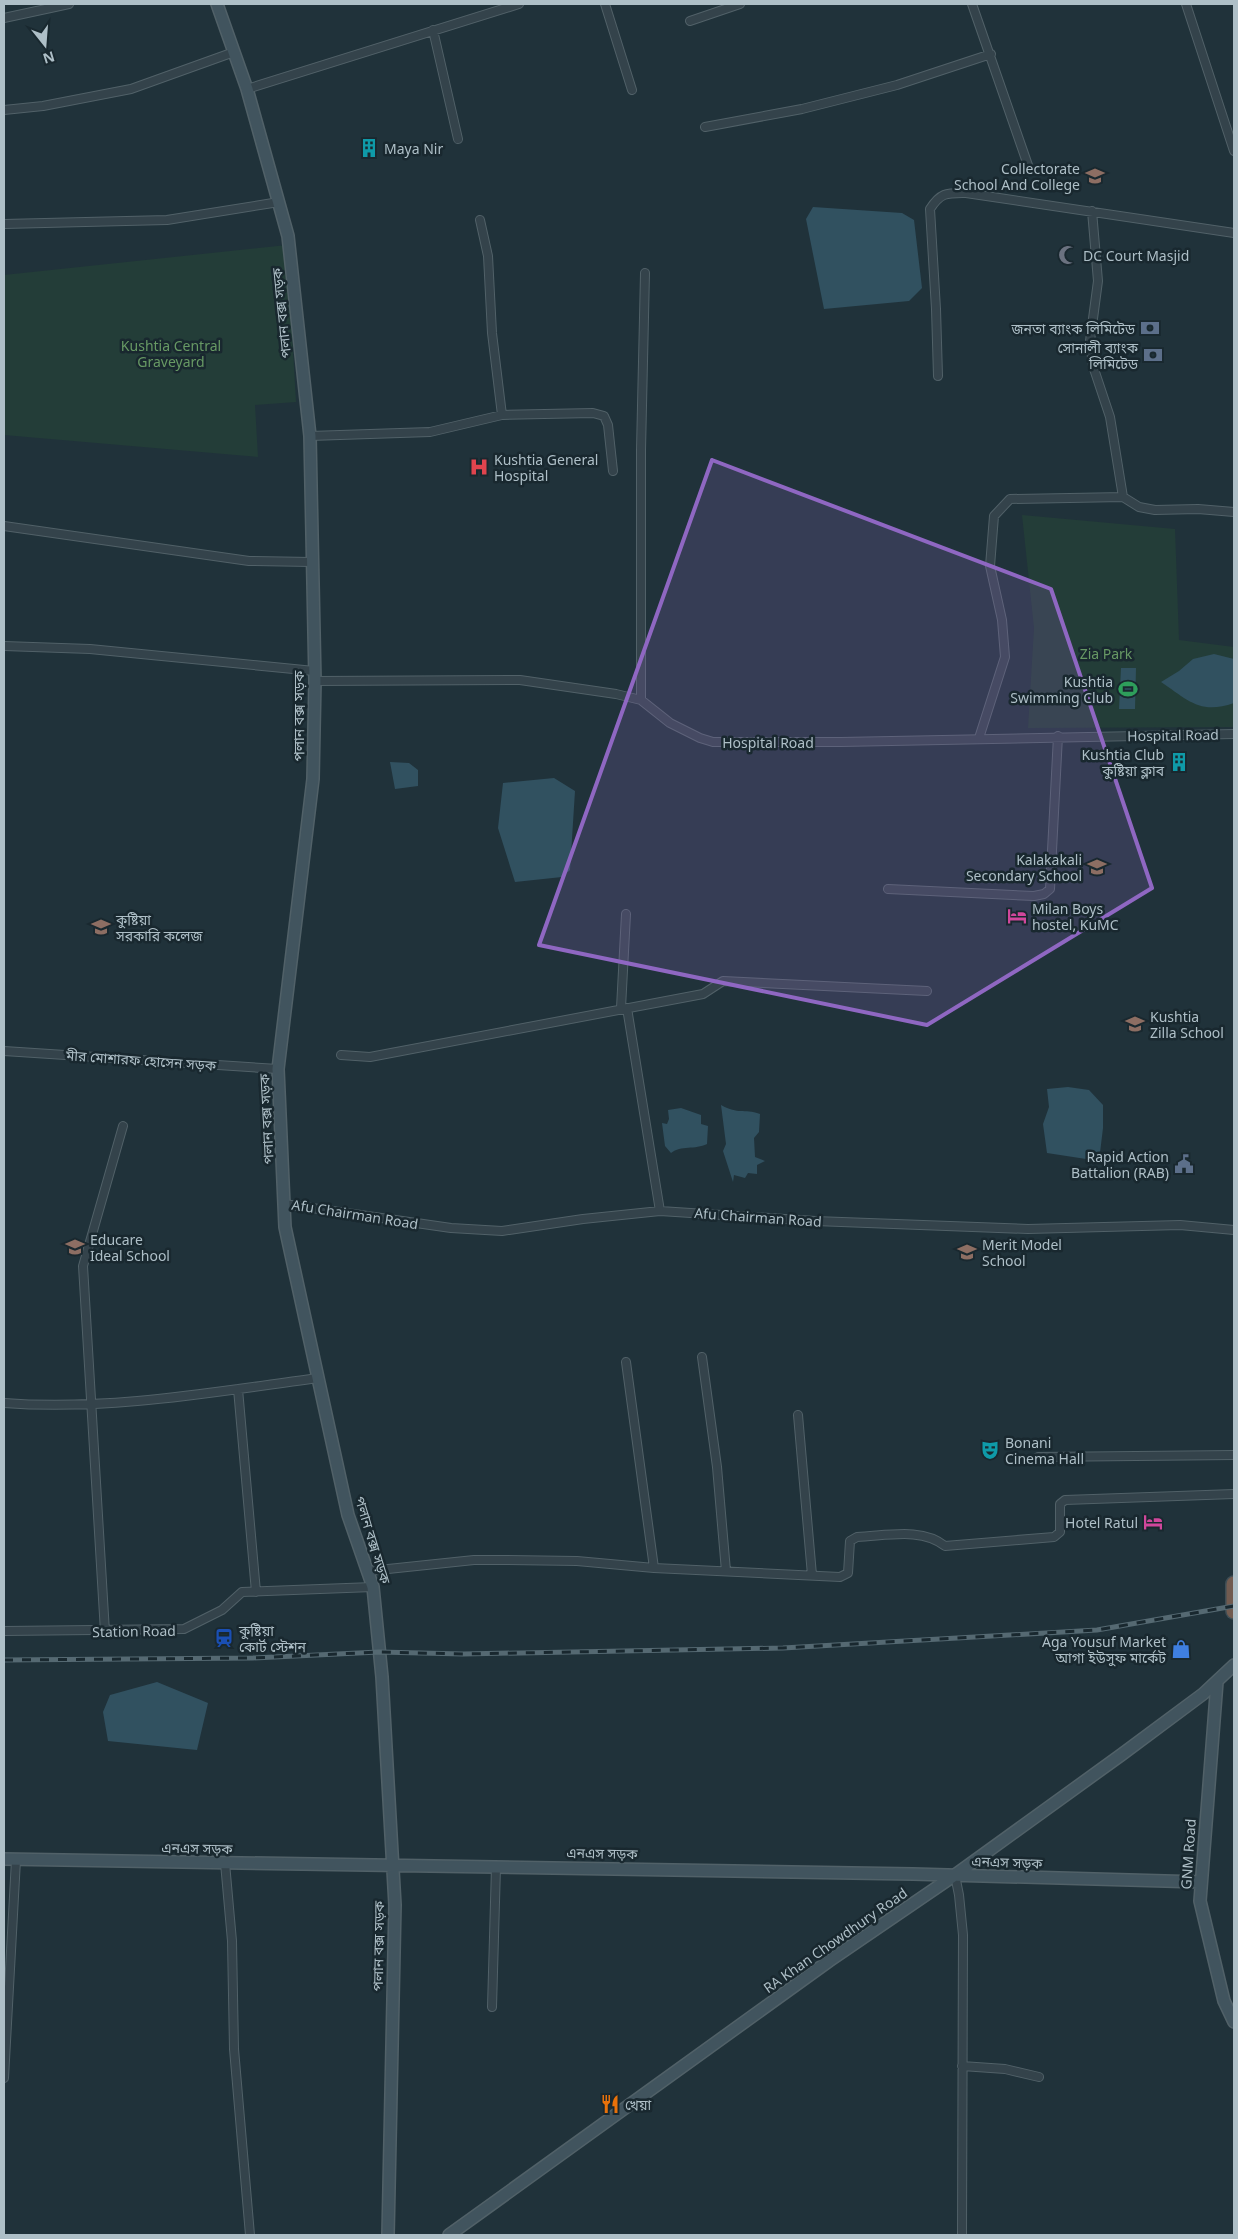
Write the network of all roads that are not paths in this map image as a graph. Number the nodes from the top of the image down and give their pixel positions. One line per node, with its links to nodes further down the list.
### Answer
1 (69, 4): 8 (street)
2 (217, 4): 11 (main road, পলান বক্স সড়ক)
3 (519, 4): 10 (street)
4 (605, 4): 14 (street)
5 (740, 4): 9 (street)
6 (972, 4): 12 (street)
7 (1186, 4): 18 (street)
8 (4, 18)
9 (690, 21)
10 (433, 30): 13 (street); 17 (street)
11 (234, 52): 13 (main road, পলান বক্স সড়ক); 15 (street)
12 (991, 54): 16 (street); 19 (street)
13 (247, 89): 20 (main road, পলান বক্স সড়ক)
14 (632, 90)
15 (4, 110)
16 (706, 127)
17 (458, 139)
18 (1234, 151)
19 (1030, 171)
20 (279, 202): 23 (street); 28 (main road, পলান বক্স সড়ক)
21 (1092, 212): 24 (street); 26 (street); 30 (street)
22 (480, 220): 27 (street)
23 (4, 224)
24 (1234, 233)
25 (645, 273): 36 (street)
26 (938, 376)
27 (502, 415): 28 (street); 29 (street)
28 (310, 436): 33 (main road, পলান বক্স সড়ক)
29 (613, 471)
30 (1123, 497): 31 (street); 39 (street)
31 (1234, 512)
32 (4, 526): 33 (street)
33 (311, 562): 35 (main road, পলান বক্স সড়ক)
34 (4, 646): 35 (street, Hospital Road)
35 (314, 676): 36 (street, Hospital Road); 46 (main road, পলান বক্স সড়ক)
36 (641, 700): 39 (street, Hospital Road)
37 (1234, 734): 38 (street, Hospital Road)
38 (1058, 736): 39 (street, Hospital Road); 40 (street)
39 (979, 738)
40 (888, 889)
41 (626, 914): 43 (street)
42 (927, 990): 43 (street)
43 (624, 1008): 45 (street); 49 (street)
44 (4, 1051): 46 (street, মীর মোশারফ হোসেন সড়ক)
45 (341, 1055)
46 (278, 1069): 48 (main road, পলান বক্স সড়ক)
47 (123, 1126): 56 (street)
48 (284, 1204): 49 (street, Afu Chairman Road); 53 (main road, পলান বক্স সড়ক)
49 (660, 1211): 50 (street, Afu Chairman Road)
50 (1234, 1230)
51 (702, 1357): 63 (street)
52 (626, 1362): 61 (street)
53 (318, 1378): 54 (street); 62 (main road, পলান বক্স সড়ক)
54 (238, 1389): 56 (street); 67 (street)
55 (4, 1403): 56 (street)
56 (93, 1404): 70 (street)
57 (798, 1415): 64 (street)
58 (1234, 1455): 59 (street)
59 (1038, 1457)
60 (1234, 1494): 64 (street)
61 (654, 1568): 62 (street); 63 (street)
62 (369, 1571): 66 (main road, পলান বক্স সড়ক)
63 (726, 1571): 64 (street)
64 (812, 1576)
65 (1234, 1584): 68 (highway)
66 (373, 1588): 67 (street, Station Road); 76 (main road, পলান বক্স সড়ক)
67 (256, 1592): 70 (street, Station Road)
68 (1234, 1611)
69 (4, 1631): 70 (street, Station Road)
70 (105, 1632)
71 (1234, 1665): 72 (main road, RA Khan Chowdhury Road)
72 (1217, 1682): 78 (main road, RA Khan Chowdhury Road); 79 (main road, GNM Road)
73 (4, 1859): 74 (main road, এনএস সড়ক)
74 (16, 1860): 75 (main road, এনএস সড়ক); 82 (street)
75 (225, 1863): 76 (main road, এনএস সড়ক); 86 (street)
76 (393, 1866): 77 (main road, এনএস সড়ক); 87 (main road, পলান বক্স সড়ক)
77 (496, 1867): 78 (main road, এনএস সড়ক); 80 (street)
78 (955, 1875): 79 (main road, এনএস সড়ক); 83 (street); 88 (main road, RA Khan Chowdhury Road)
79 (1200, 1882): 81 (main road, GNM Road)
80 (492, 2007)
81 (1234, 2022)
82 (4, 2048): 85 (street)
83 (962, 2066): 84 (street); 89 (street)
84 (1039, 2077)
85 (4, 2078)
86 (250, 2235)
87 (388, 2235)
88 (449, 2235)
89 (962, 2235)

